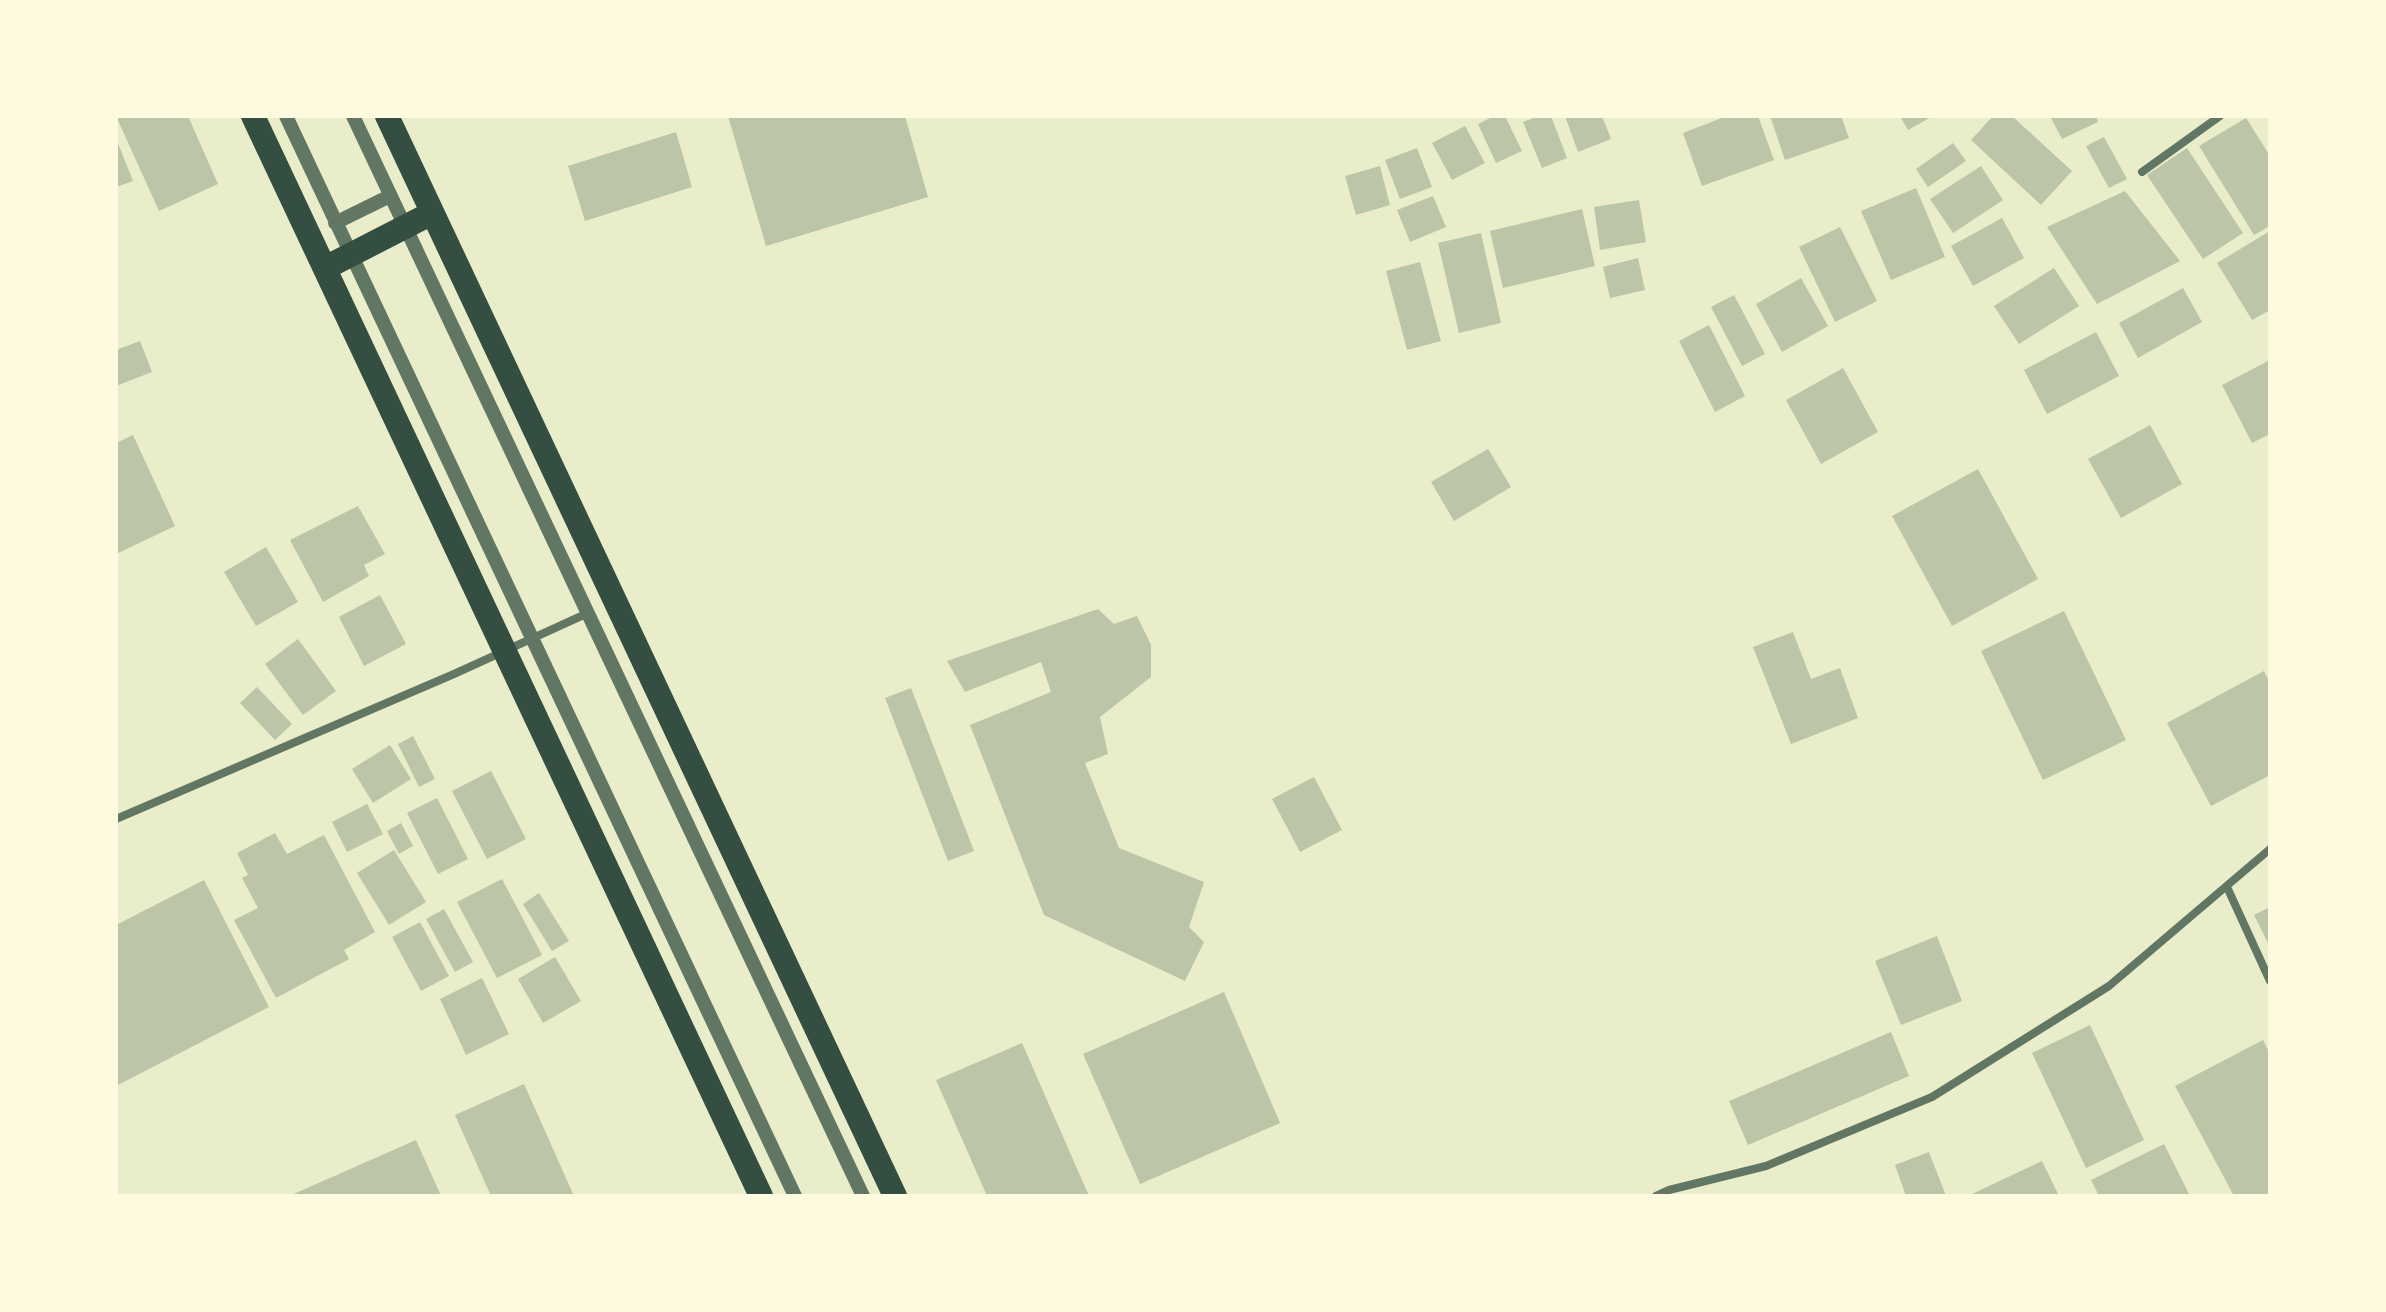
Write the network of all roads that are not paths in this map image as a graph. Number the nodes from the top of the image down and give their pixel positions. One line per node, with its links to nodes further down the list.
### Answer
1 (253, 116): 10 (highway)
2 (286, 116): 9 (street)
3 (353, 116): 7 (street)
4 (387, 116): 8 (highway)
5 (2220, 116): 6 (street)
6 (2142, 172)
7 (390, 196): 9 (street); 11 (street)
8 (432, 213): 10 (highway); 20 (highway)
9 (335, 223): 12 (street)
10 (325, 268): 17 (highway)
11 (589, 612): 12 (street); 19 (street)
12 (533, 639): 13 (street); 18 (street)
13 (116, 819)
14 (2270, 849): 15 (street)
15 (2227, 887): 16 (street); 21 (street)
16 (2270, 981)
17 (761, 1196)
18 (795, 1196)
19 (863, 1196)
20 (895, 1196)
21 (1656, 1196)

